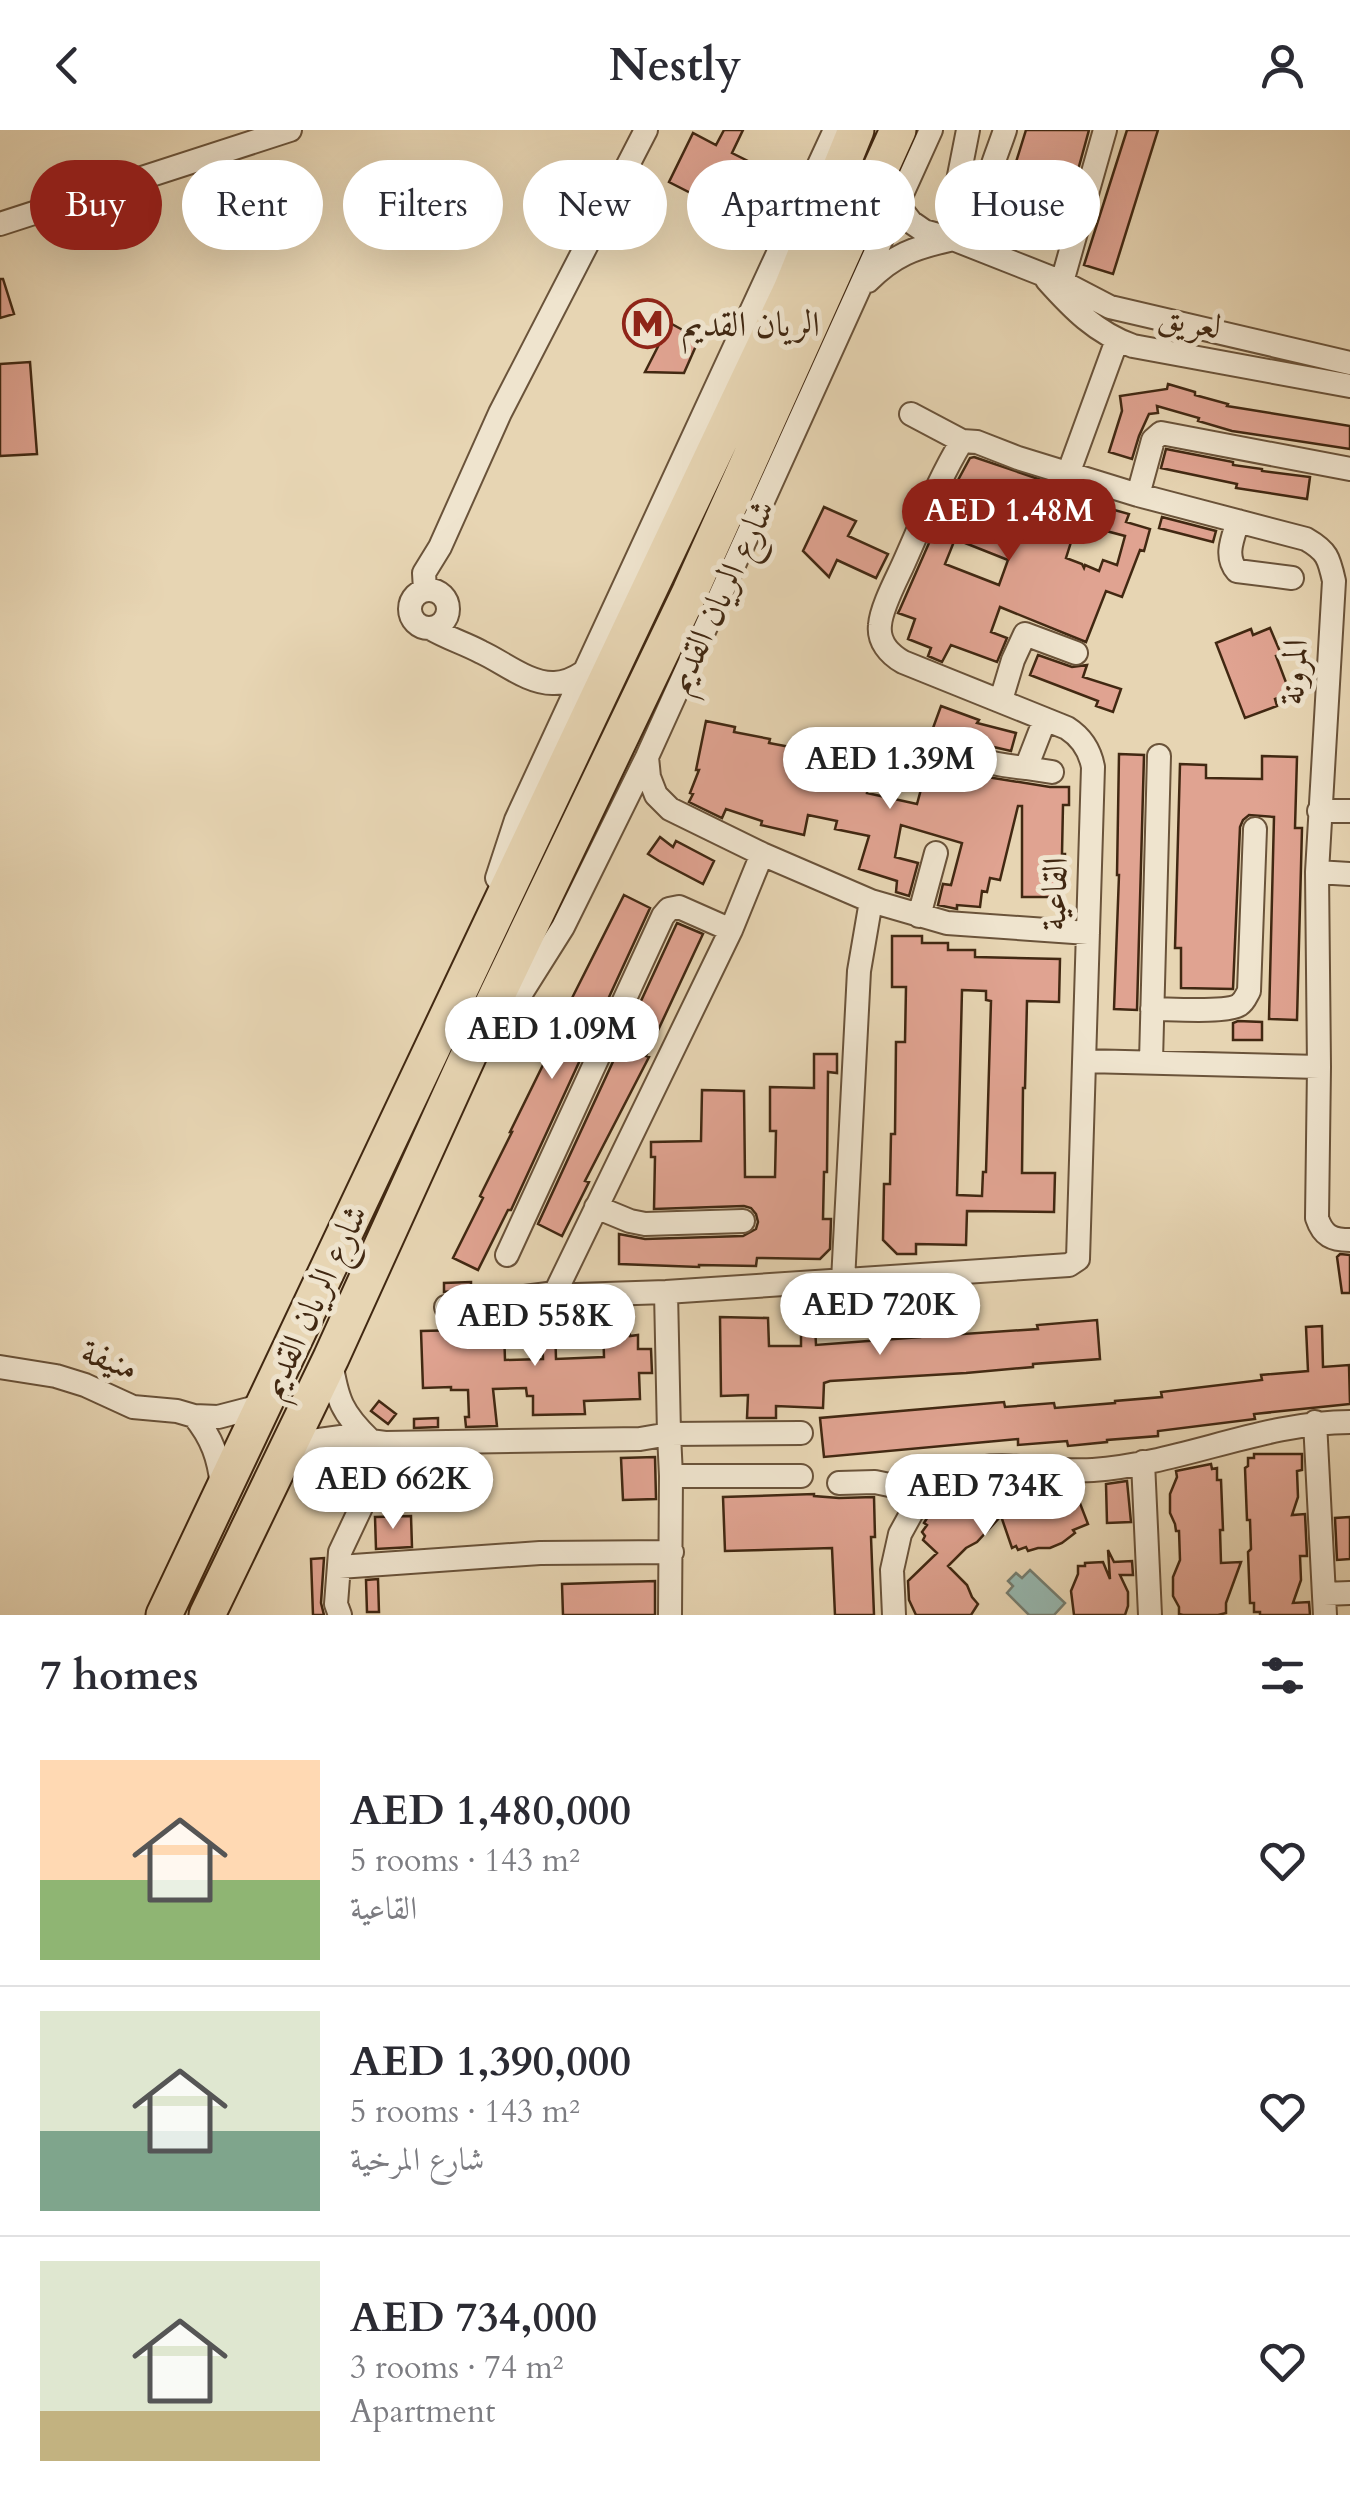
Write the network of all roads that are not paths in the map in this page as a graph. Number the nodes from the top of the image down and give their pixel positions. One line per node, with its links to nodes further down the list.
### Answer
1 (290, 130): 14 (street)
2 (646, 130): 31 (street)
3 (835, 130): 34 (street, شارع الريان القديم)
4 (856, 130): 57 (highway, شارع الريان القديم)
5 (898, 130): 59 (highway, شارع الريان القديم)
6 (931, 130): 13 (street, شارع الريان القديم)
7 (968, 130): 10 (street)
8 (1005, 130): 11 (street)
9 (1105, 130): 12 (street)
10 (962, 160)
11 (996, 160)
12 (1096, 160)
13 (915, 166)
14 (0, 224)
15 (935, 243): 20 (street)
16 (878, 250): 20 (street, شارع الريان القديم)
17 (981, 250): 19 (street, لعريق)
18 (1067, 250): 19 (street)
19 (1052, 278): 21 (street, لعريق); 22 (street, لعريق)
20 (860, 290): 41 (street, شارع الريان القديم)
21 (1117, 340): 23 (street, لعريق); 27 (street)
22 (1350, 364)
23 (1350, 386)
24 (911, 414): 25 (street, المرونة)
25 (962, 441): 27 (street, المرونة); 36 (street, القاعية)
26 (1350, 468): 28 (street)
27 (1068, 474): 28 (street, المرونة)
28 (1138, 494): 29 (street, المرونة)
29 (1238, 520): 30 (street); 45 (street, المرونة)
30 (1292, 578)
31 (431, 591): 32 (street); 32 (street)
32 (438, 623): 35 (street)
33 (1076, 653): 36 (street)
34 (584, 672): 35 (street); 38 (street, شارع الريان القديم)
35 (531, 678): 38 (street)
36 (1001, 700): 37 (street, القاعية)
37 (1045, 719): 42 (street); 56 (street, القاعية)
38 (558, 728): 57 (street, شارع الريان القديم)
39 (933, 744): 42 (street)
40 (1159, 756): 58 (street)
41 (647, 757): 44 (street); 47 (street, شارع الريان القديم)
42 (1026, 768): 43 (street)
43 (1052, 772)
44 (670, 809): 47 (street); 50 (street)
45 (1319, 810): 46 (street); 51 (street, المرونة)
46 (1350, 811)
47 (616, 820): 59 (street, شارع الريان القديم)
48 (1255, 830): 58 (street)
49 (936, 853): 54 (street)
50 (762, 854): 53 (street); 55 (street)
51 (1316, 872): 52 (street); 62 (street, المرونة)
52 (1350, 874)
53 (871, 901): 54 (street); 67 (street)
54 (919, 916): 56 (street)
55 (731, 930): 63 (street); 66 (street)
56 (1088, 933): 60 (street, القاعية)
57 (462, 987): 73 (highway, شارع الريان القديم)
58 (1152, 1010): 61 (street)
59 (475, 1041): 71 (highway, شارع الريان القديم)
60 (1085, 1061): 61 (street); 67 (street, القاعية)
61 (1151, 1062): 62 (street)
62 (1318, 1067): 65 (street, المرونة)
63 (596, 1207): 64 (street); 69 (street)
64 (743, 1221)
65 (1350, 1240)
66 (507, 1255)
67 (843, 1282): 68 (street, القاعية)
68 (666, 1292): 69 (street, القاعية); 78 (street)
69 (556, 1293): 70 (street, القاعية)
70 (446, 1307)
71 (331, 1358): 79 (street); 81 (highway, شارع الريان القديم)
72 (0, 1367): 74 (street, منيفة)
73 (264, 1406): 74 (street, منيفة); 87 (highway, شارع الريان القديم)
74 (194, 1416): 87 (street)
75 (1315, 1422): 76 (street); 82 (street); 93 (street)
76 (1350, 1422)
77 (801, 1433): 78 (street)
78 (669, 1434): 80 (street); 83 (street)
79 (370, 1440): 80 (street); 81 (street)
80 (398, 1443): 91 (street)
81 (286, 1451): 89 (highway, شارع الريان القديم)
82 (1142, 1462): 86 (street); 101 (street)
83 (672, 1476): 84 (street); 90 (street)
84 (801, 1476)
85 (839, 1484): 86 (street)
86 (923, 1492): 100 (street)
87 (223, 1493): 88 (highway, شارع الريان القديم)
88 (204, 1530): 94 (highway); 95 (highway, شارع الريان القديم)
89 (239, 1546): 96 (highway, شارع الريان القديم); 97 (highway)
90 (672, 1552): 91 (street); 99 (street)
91 (339, 1567): 98 (street)
92 (1350, 1593): 93 (street)
93 (1324, 1604)
94 (144, 1615)
95 (164, 1615)
96 (207, 1615)
97 (224, 1615)
98 (340, 1615)
99 (670, 1615)
100 (894, 1615)
101 (1150, 1615)

